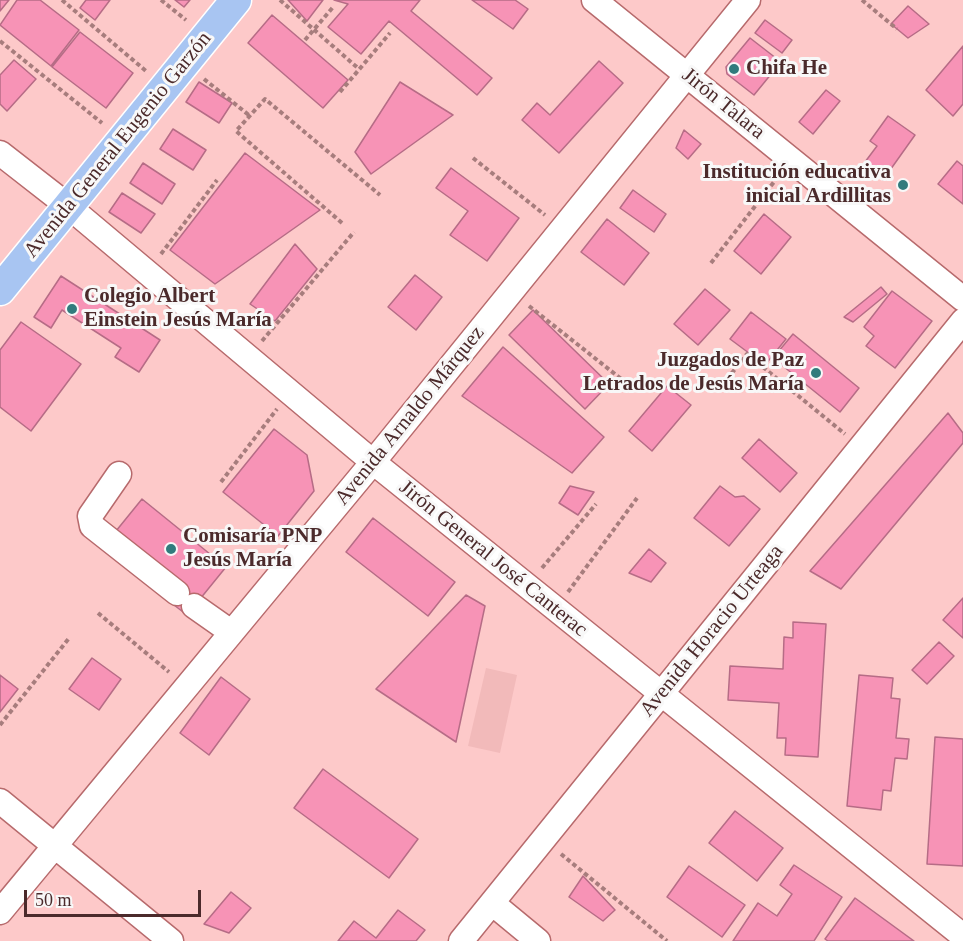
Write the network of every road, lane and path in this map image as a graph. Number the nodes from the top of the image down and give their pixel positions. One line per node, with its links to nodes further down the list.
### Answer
1 (62, 0): 16 (path)
2 (236, 0): 13 (main road, Avenida General Eugenio Garzón)
3 (280, 0): 9 (path)
4 (594, 0): 15 (street, Jirón Talara)
5 (748, 0): 15 (street, Avenida Arnaldo Márquez)
6 (862, 0): 8 (path)
7 (334, 6): 9 (path)
8 (897, 29)
9 (314, 30): 11 (path); 14 (path)
10 (390, 33): 14 (path)
11 (305, 40)
12 (0, 41): 19 (path)
13 (184, 64): 16 (main road, Avenida General Eugenio Garzón); 18 (path)
14 (359, 69): 17 (path)
15 (687, 75): 22 (street, Jirón Talara); 27 (street, Avenida Arnaldo Márquez)
16 (165, 87): 19 (main road, Avenida General Eugenio Garzón)
17 (340, 92)
18 (250, 116): 24 (path); 26 (path)
19 (123, 139): 25 (main road, Avenida General Eugenio Garzón)
20 (0, 153): 25 (street, Jirón General José Canterac)
21 (473, 158): 27 (path)
22 (791, 160): 29 (path); 33 (street, Jirón Talara)
23 (217, 180): 30 (path)
24 (380, 195)
25 (68, 206): 30 (street, Jirón General José Canterac); 31 (main road, Avenida General Eugenio Garzón)
26 (342, 223)
27 (562, 228): 32 (street, Avenida Arnaldo Márquez)
28 (354, 232): 35 (path)
29 (711, 263)
30 (147, 273): 35 (street, Jirón General José Canterac)
31 (0, 290)
32 (511, 292): 37 (path); 40 (street, Avenida Arnaldo Márquez)
33 (963, 299)
34 (963, 321): 39 (street, Avenida Horacio Urteaga)
35 (248, 357): 38 (street, Jirón General José Canterac)
36 (727, 379): 39 (path)
37 (625, 382)
38 (290, 392): 40 (street, Jirón General José Canterac); 42 (path)
39 (861, 447): 51 (street, Avenida Horacio Urteaga)
40 (373, 462): 45 (street, Jirón General José Canterac); 48 (street, Avenida Arnaldo Márquez)
41 (119, 474): 48 (street)
42 (221, 482)
43 (637, 498): 46 (path)
44 (596, 504): 45 (path)
45 (527, 586): 46 (street, Jirón General José Canterac)
46 (555, 609): 51 (street, Jirón General José Canterac)
47 (98, 613): 50 (path)
48 (231, 632): 50 (street, Avenida Arnaldo Márquez)
49 (70, 637): 52 (path)
50 (186, 686): 55 (street, Avenida Arnaldo Márquez)
51 (660, 694): 54 (street, Avenida Horacio Urteaga); 58 (street, Jirón General José Canterac)
52 (0, 725)
53 (0, 801): 55 (street)
54 (543, 839): 56 (street, Avenida Horacio Urteaga); 62 (path)
55 (55, 844): 57 (street, Avenida Arnaldo Márquez); 59 (street)
56 (492, 903): 60 (street, Avenida Horacio Urteaga); 61 (street)
57 (0, 912)
58 (962, 936)
59 (171, 941)
60 (461, 941)
61 (538, 941)
62 (667, 941)

